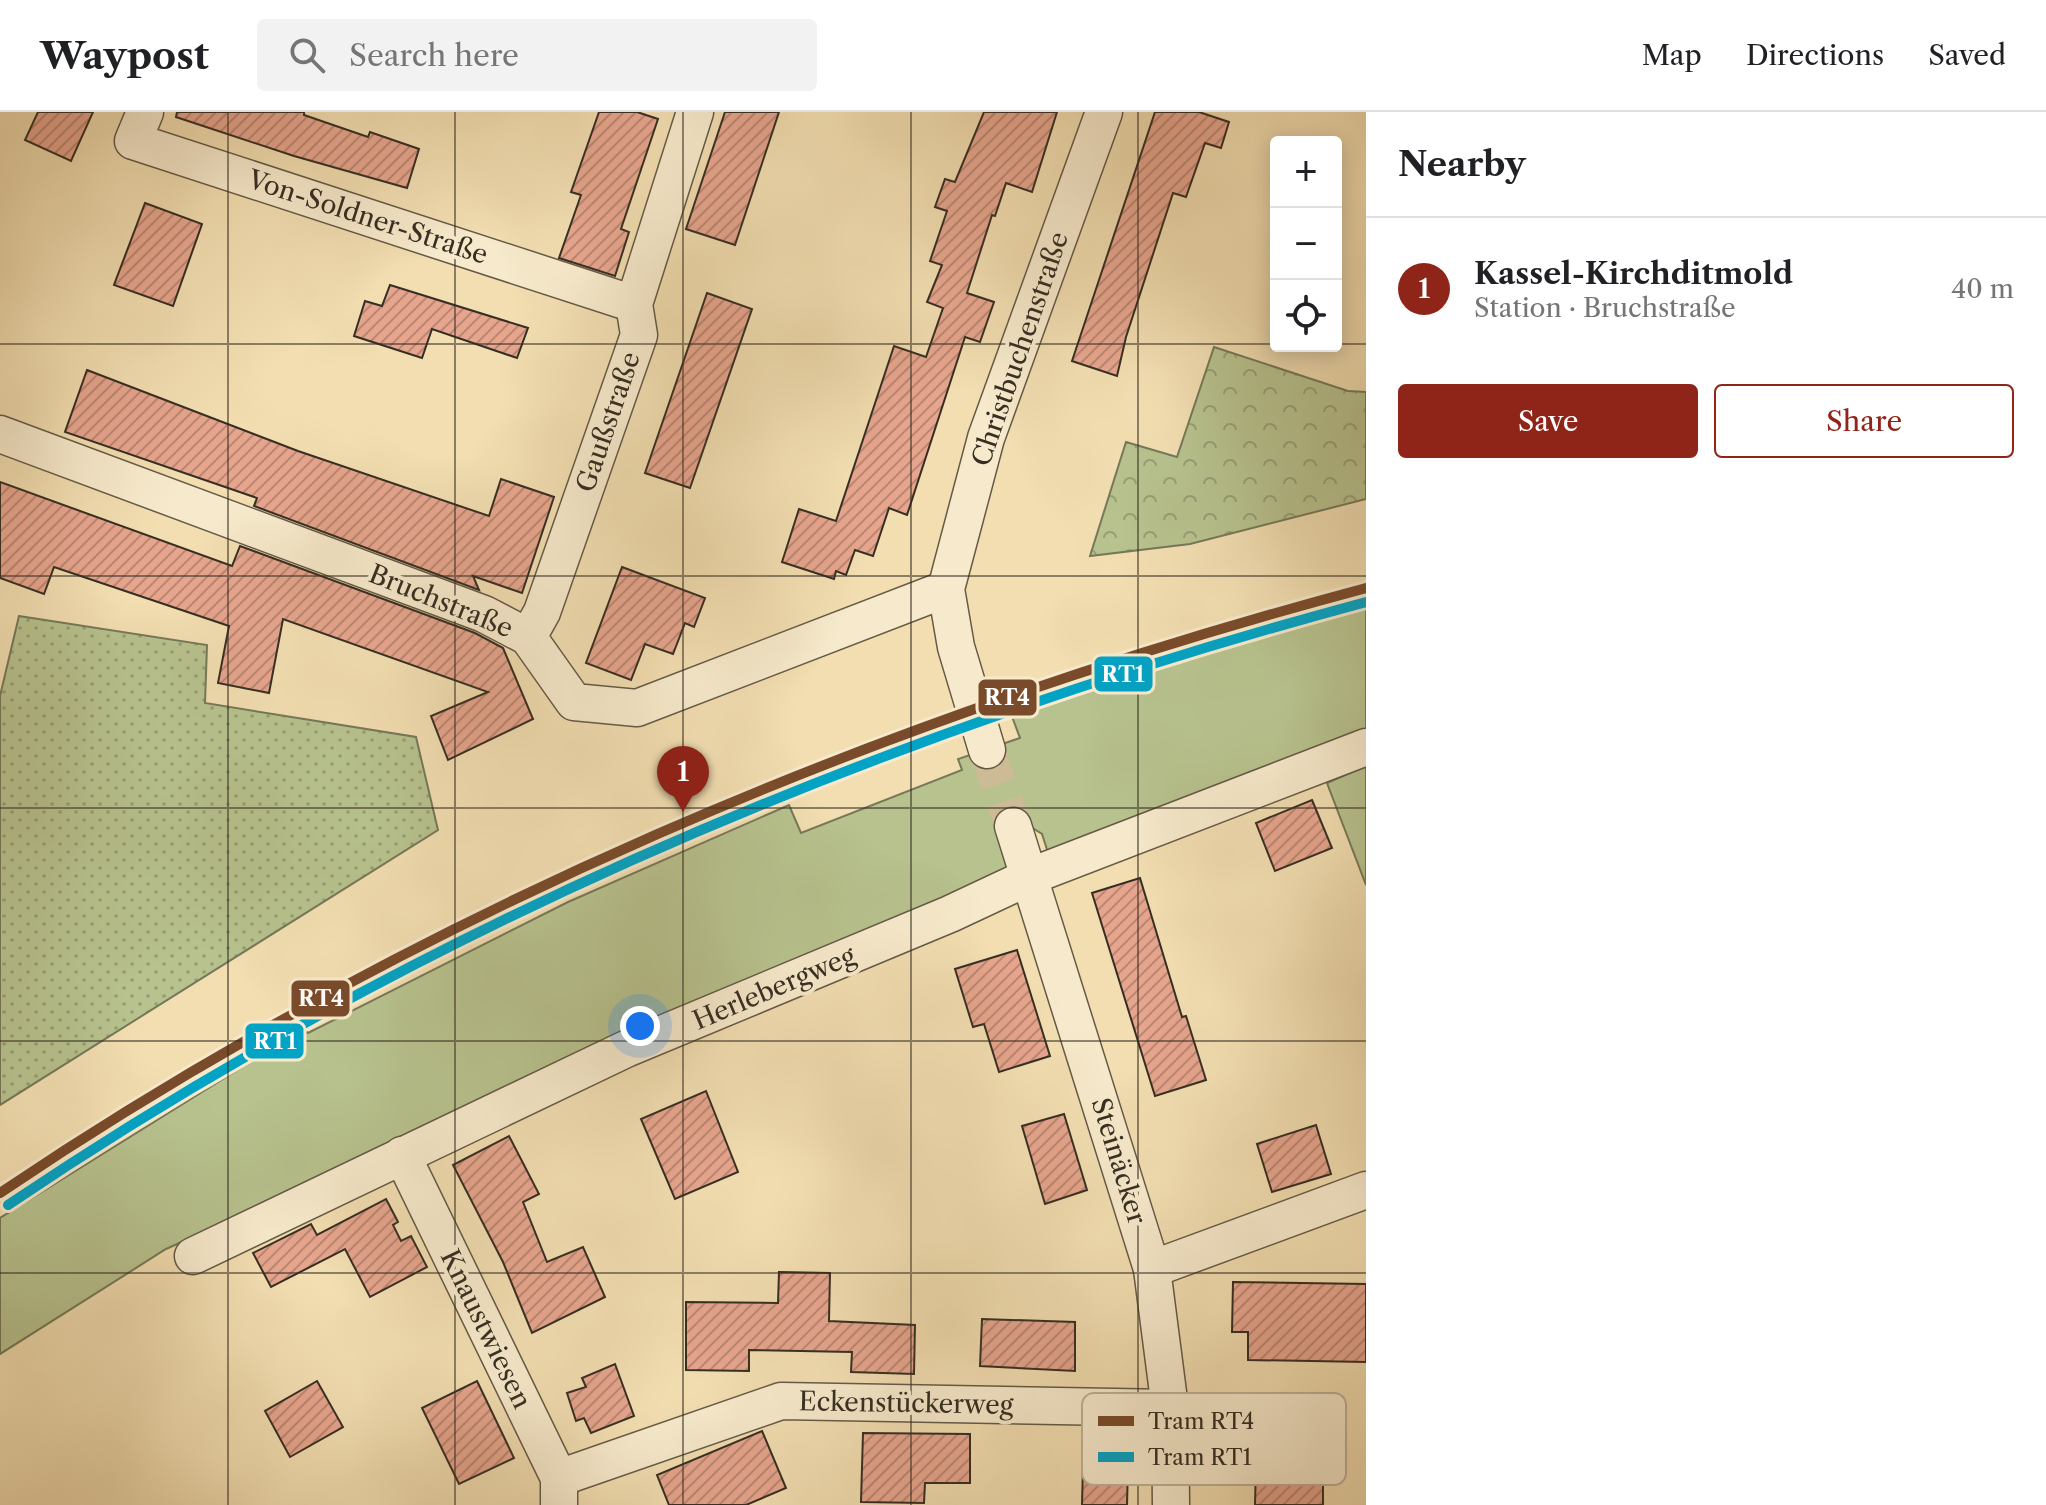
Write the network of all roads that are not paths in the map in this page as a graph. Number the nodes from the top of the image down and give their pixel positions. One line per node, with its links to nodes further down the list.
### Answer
1 (145, 112): 4 (street, Von-Soldner-Straße)
2 (695, 112): 4 (street, Gaußstraße)
3 (1104, 112): 6 (street, Christbuchenstraße)
4 (634, 304): 7 (street, Gaußstraße)
5 (0, 434): 7 (street, Bruchstraße)
6 (946, 589): 7 (street, Bruchstraße); 9 (street)
7 (528, 637)
8 (1366, 747): 11 (street, Herlebergweg)
9 (987, 750)
10 (1013, 826): 11 (street, Steinäcker)
11 (1031, 876): 12 (street, Herlebergweg); 15 (street, Steinäcker)
12 (402, 1155): 14 (street, Herlebergweg); 19 (street, Knaustwiesen)
13 (1366, 1190): 15 (street)
14 (193, 1256)
15 (1152, 1269): 16 (street, Steinäcker)
16 (1168, 1393)
17 (1082, 1406): 19 (street, Eckenstückerweg)
18 (1171, 1485): 20 (street, Steinäcker)
19 (559, 1492)
20 (1171, 1505)

